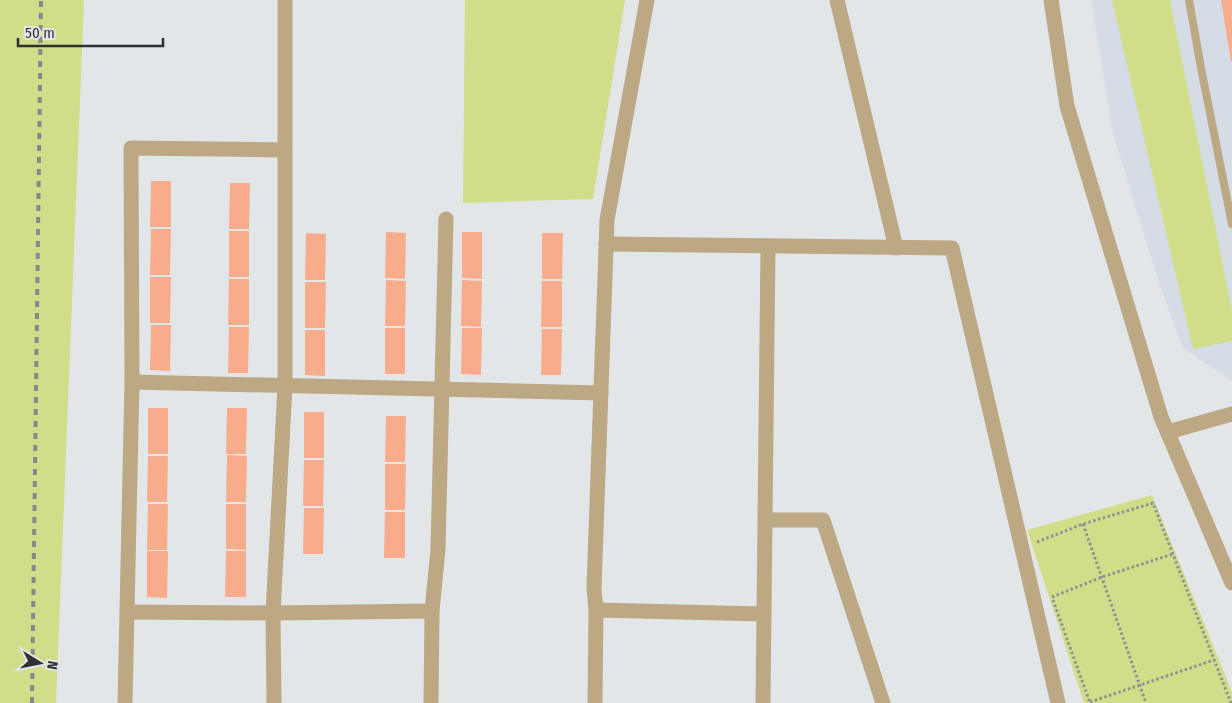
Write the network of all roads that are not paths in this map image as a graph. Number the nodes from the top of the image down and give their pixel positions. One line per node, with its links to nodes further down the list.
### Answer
1 (285, 0): 6 (street)
2 (647, 0): 9 (street)
3 (838, 0): 11 (street)
4 (1051, 0): 17 (street)
5 (1189, 0): 8 (lane)
6 (285, 150): 12 (street); 13 (street)
7 (446, 219): 14 (street)
8 (1232, 224)
9 (606, 244): 10 (street); 15 (street)
10 (768, 246): 11 (street); 18 (street)
11 (896, 248): 31 (street)
12 (132, 382): 13 (street); 22 (street)
13 (285, 386): 14 (street); 23 (street)
14 (442, 390): 15 (street); 21 (street)
15 (601, 393): 20 (street)
16 (1232, 414): 17 (street)
17 (1168, 432): 19 (street)
18 (765, 520): 24 (street); 30 (street)
19 (1232, 583)
20 (596, 610): 24 (street); 28 (street)
21 (432, 611): 23 (street); 27 (street)
22 (127, 612): 23 (street); 25 (street)
23 (273, 613): 26 (street)
24 (764, 614): 29 (street)
25 (125, 703)
26 (274, 703)
27 (431, 703)
28 (595, 703)
29 (763, 703)
30 (883, 703)
31 (1058, 703)

